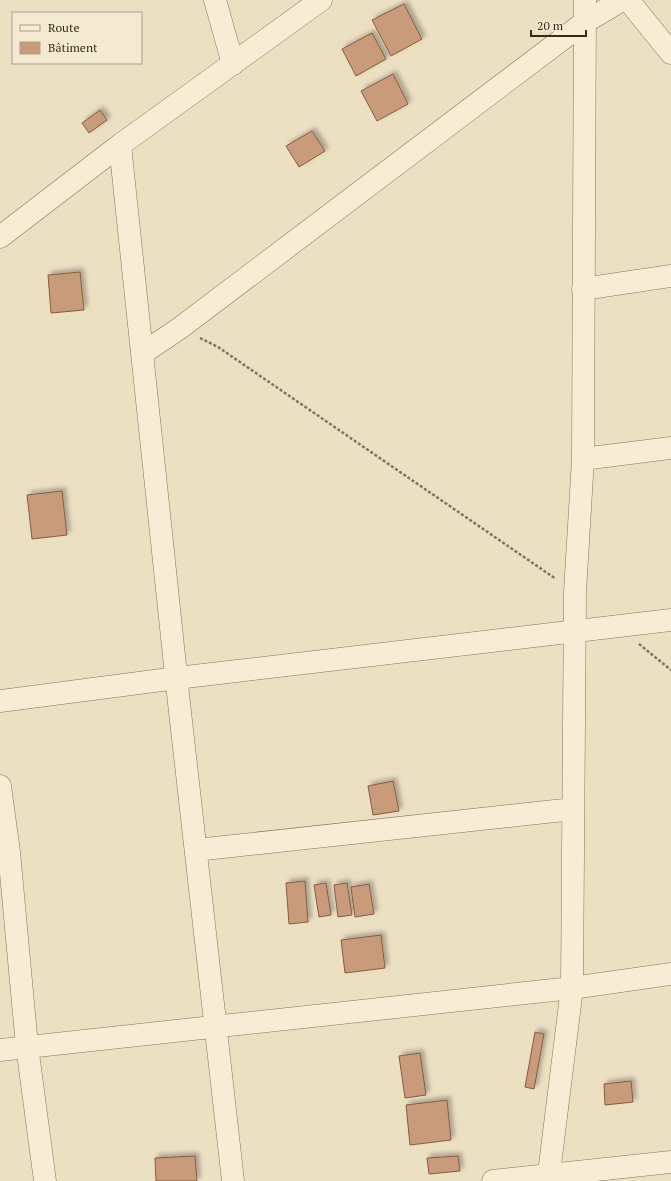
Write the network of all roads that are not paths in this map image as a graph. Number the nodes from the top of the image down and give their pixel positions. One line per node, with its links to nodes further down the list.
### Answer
1 (215, 0): 8 (street)
2 (321, 0): 8 (street)
3 (585, 0): 6 (street)
4 (622, 0): 6 (street)
5 (628, 0): 7 (street)
6 (585, 22): 12 (street); 13 (street)
7 (671, 53)
8 (233, 64): 9 (street)
9 (120, 145): 10 (street); 13 (street)
10 (0, 237)
11 (671, 276): 12 (street)
12 (583, 289): 15 (street)
13 (143, 353): 18 (street)
14 (671, 448): 15 (street)
15 (583, 459): 17 (street)
16 (671, 620): 17 (street)
17 (575, 632): 18 (street); 21 (street)
18 (177, 678): 19 (street); 22 (street)
19 (0, 700)
20 (0, 786): 23 (street)
21 (573, 809): 22 (street); 25 (street)
22 (196, 850): 26 (street)
23 (5, 853): 27 (street)
24 (671, 974): 25 (street)
25 (572, 988): 26 (street); 30 (street)
26 (217, 1026): 27 (street); 32 (street)
27 (27, 1046): 28 (street); 31 (street)
28 (0, 1050)
29 (671, 1162): 30 (street)
30 (548, 1178): 33 (street)
31 (44, 1181)
32 (233, 1181)
33 (494, 1181)

